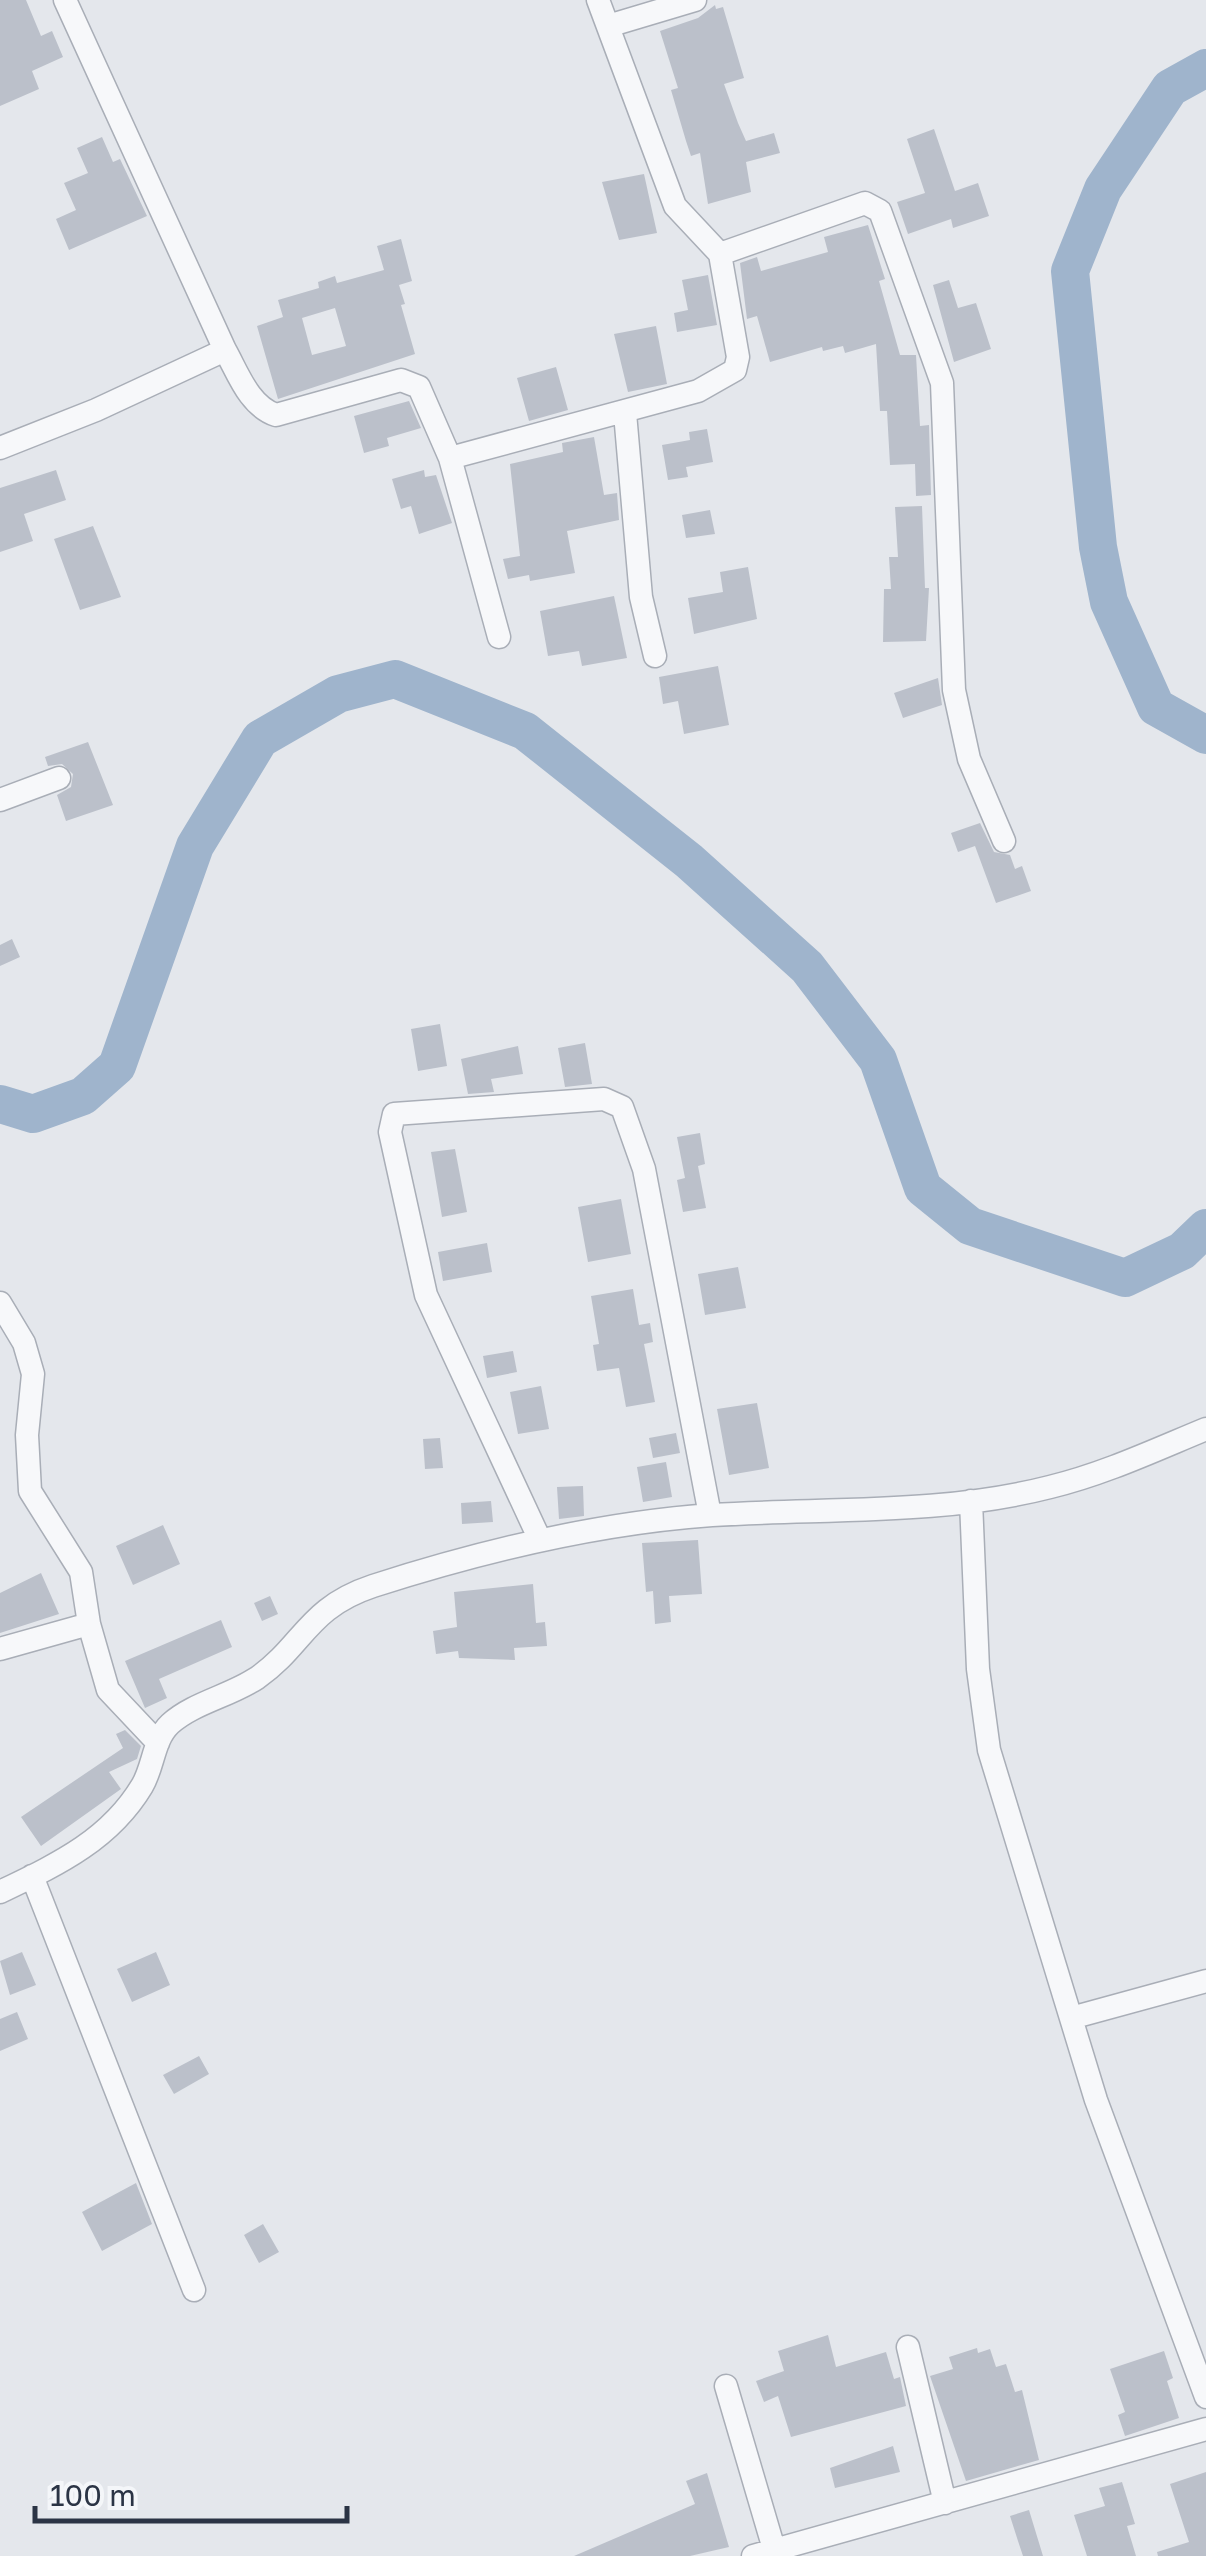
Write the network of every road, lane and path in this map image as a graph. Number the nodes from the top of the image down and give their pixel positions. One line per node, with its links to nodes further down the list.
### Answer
1 (65, 0): 6 (street)
2 (598, 0): 4 (street)
3 (696, 0): 4 (street)
4 (608, 26): 5 (street)
5 (720, 254): 7 (street); 14 (street)
6 (225, 350): 8 (street); 9 (street)
7 (625, 413): 9 (street); 11 (street)
8 (0, 448)
9 (450, 458): 10 (street)
10 (500, 637)
11 (656, 656)
12 (60, 778): 13 (street)
13 (0, 800)
14 (1004, 841)
15 (0, 1304): 20 (street)
16 (1206, 1429): 17 (street)
17 (971, 1501): 18 (street); 26 (street)
18 (710, 1515): 19 (street); 19 (street)
19 (540, 1540): 22 (street)
20 (89, 1624): 21 (street); 22 (street)
21 (0, 1649)
22 (158, 1743): 23 (street)
23 (32, 1876): 24 (street); 27 (street)
24 (0, 1892)
25 (1206, 1981): 26 (street)
26 (1072, 2018): 30 (street)
27 (194, 2290)
28 (908, 2348): 32 (street)
29 (726, 2386): 33 (street)
30 (1206, 2398)
31 (1206, 2429): 32 (street)
32 (946, 2503): 33 (street)
33 (764, 2553)

